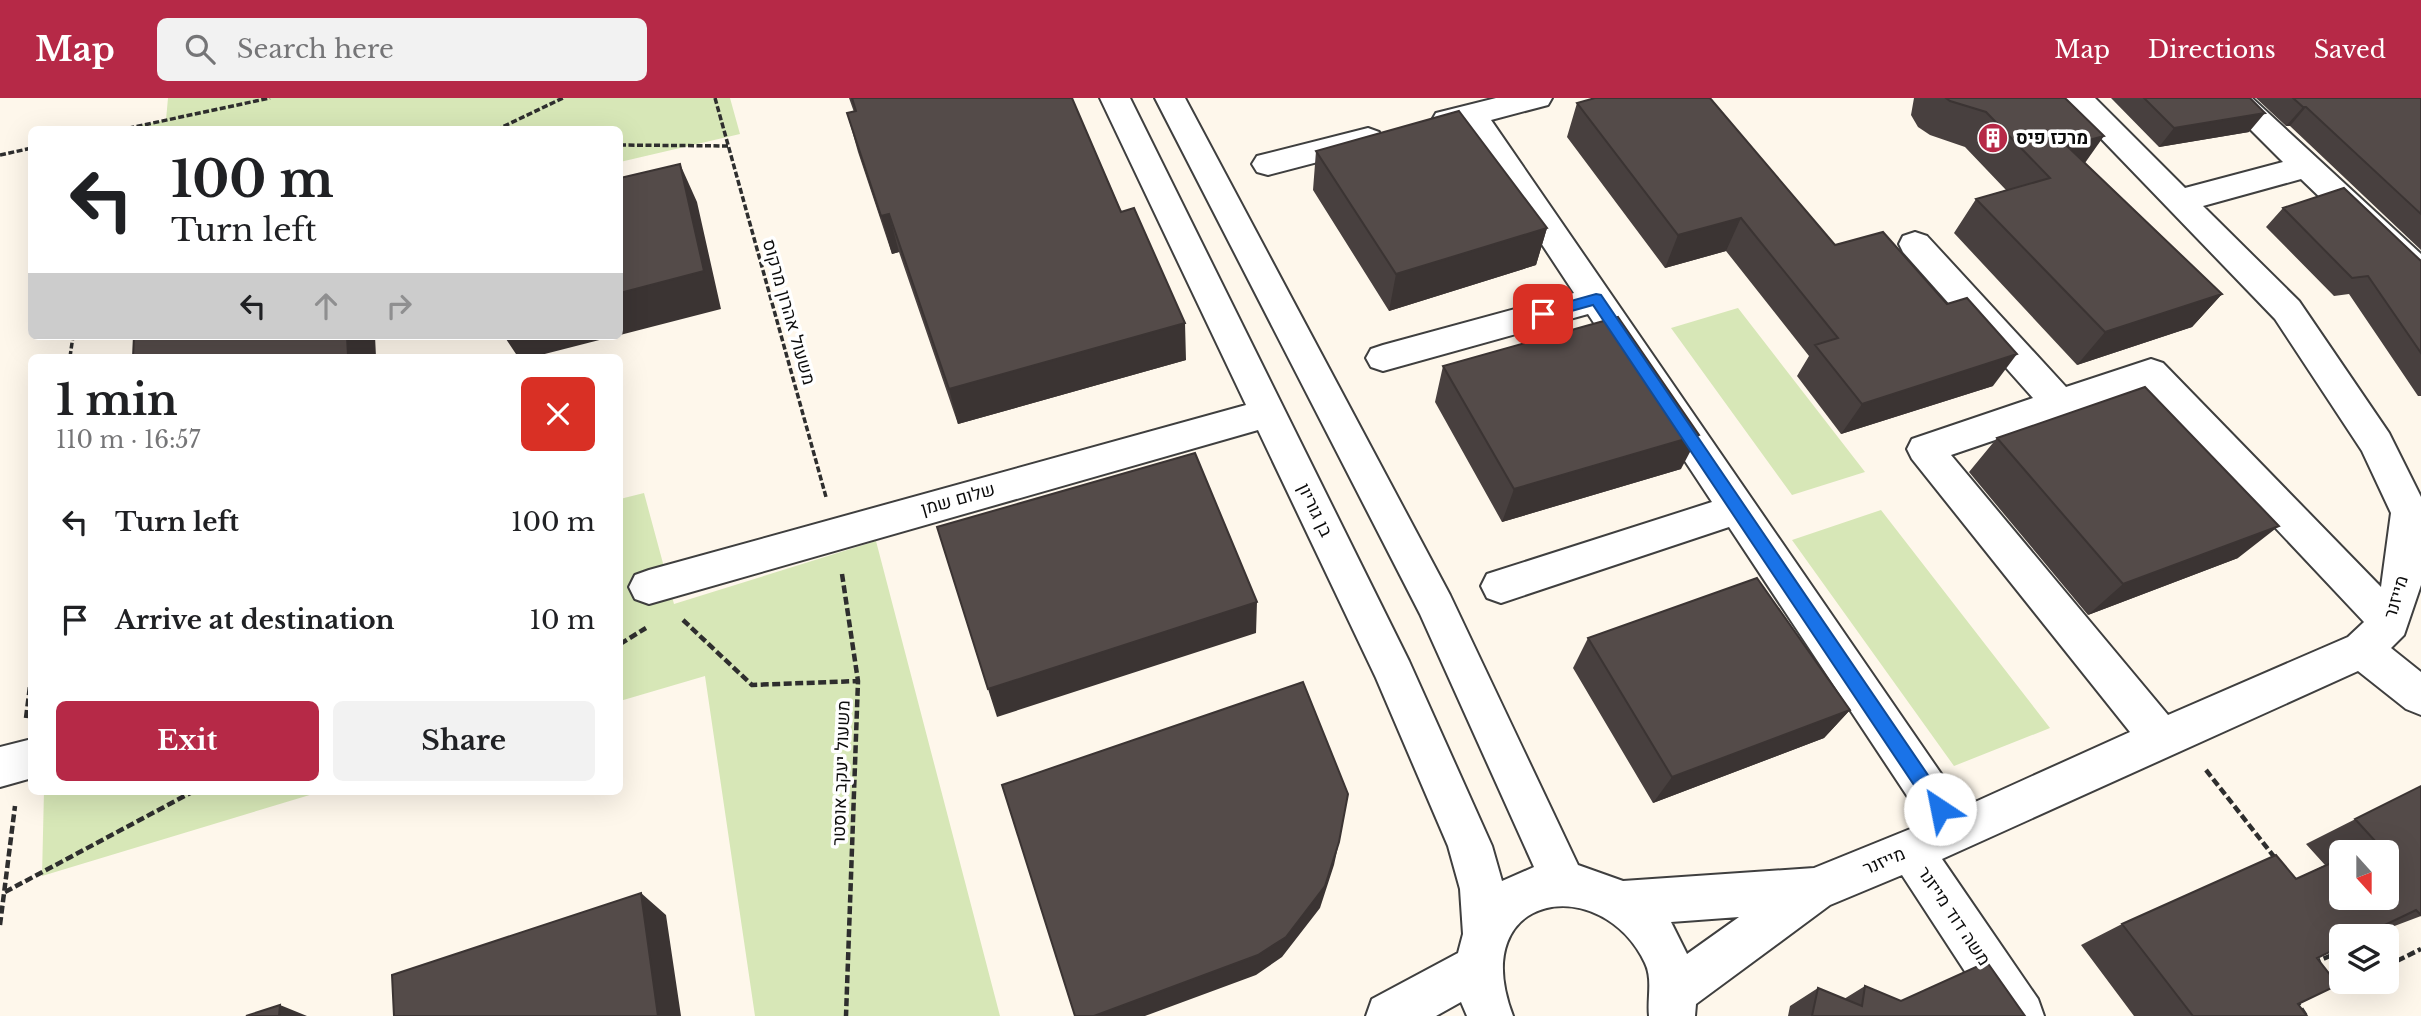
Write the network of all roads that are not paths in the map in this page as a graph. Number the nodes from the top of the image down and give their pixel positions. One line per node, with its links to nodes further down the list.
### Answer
1 (1115, 98): 15 (street, בן גוריון)
2 (1170, 98): 25 (street)
3 (1537, 98): 6 (street)
4 (2077, 98): 9 (street, מייזנר)
5 (2234, 98): 8 (street)
6 (1471, 114): 7 (street); 12 (street)
7 (1268, 164)
8 (2296, 169): 9 (street); 11 (street)
9 (2179, 201): 17 (street, מייזנר)
10 (1915, 244): 14 (street)
11 (2421, 274)
12 (1596, 299): 13 (street); 16 (street)
13 (1383, 358)
14 (2059, 404): 20 (street); 22 (street)
15 (1268, 413): 19 (street, שלום שמן); 28 (street, בן גוריון)
16 (1738, 509): 18 (street); 23 (street)
17 (2415, 515): 20 (street, מייזנר)
18 (1501, 586)
19 (649, 587)
20 (2376, 636): 21 (street); 22 (street, מייזנר)
21 (2421, 696)
22 (2161, 738): 23 (street, מייזנר)
23 (1956, 832): 24 (street, מייזנר)
24 (1911, 850): 26 (street, מייזנר); 32 (street, משה דוד מייזנר)
25 (1565, 885): 27 (street); 28 (street)
26 (1814, 890): 27 (street, מייזנר); 29 (street, מייזנר)
27 (1620, 903): 29 (street)
28 (1481, 950): 30 (street); 31 (street, בן גוריון)
29 (1672, 1004)
30 (1389, 1016)
31 (1490, 1016)
32 (2021, 1016)

